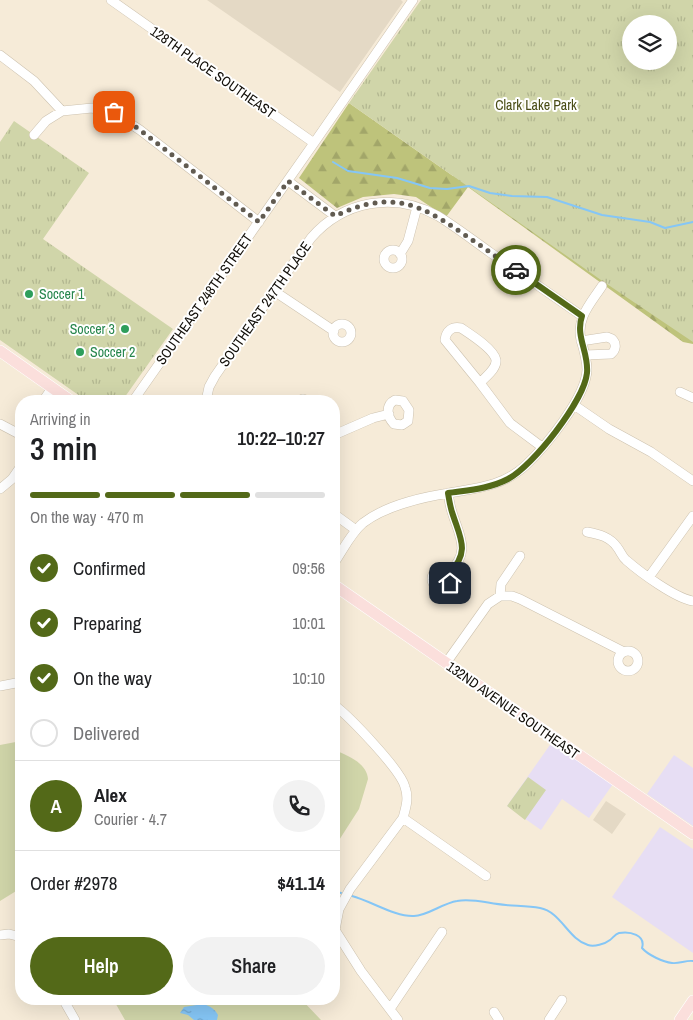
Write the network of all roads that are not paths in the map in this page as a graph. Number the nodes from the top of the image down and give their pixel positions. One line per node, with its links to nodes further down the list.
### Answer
1 (111, 0): 6 (street, 128TH PLACE SOUTHEAST)
2 (413, 0): 6 (street, SOUTHEAST 248TH STREET)
3 (0, 55): 4 (street)
4 (62, 111): 5 (street); 10 (street)
5 (34, 135)
6 (314, 143): 7 (street, SOUTHEAST 248TH STREET)
7 (288, 181): 9 (street); 10 (street, SOUTHEAST 248TH STREET)
8 (417, 207): 9 (street); 11 (street); 14 (street)
9 (335, 216): 13 (street, SOUTHEAST 247TH PLACE)
10 (259, 222): 24 (street, SOUTHEAST 248TH STREET)
11 (400, 254)
12 (602, 286): 14 (street)
13 (274, 291): 15 (street); 25 (street, SOUTHEAST 247TH PLACE)
14 (582, 316): 16 (street)
15 (334, 332)
16 (581, 341): 18 (street); 18 (street)
17 (0, 351): 20 (main road)
18 (585, 355): 27 (street)
19 (480, 382): 19 (street); 32 (street)
20 (52, 388): 22 (street); 23 (main road)
21 (680, 392): 26 (street)
22 (47, 395)
23 (62, 395)
24 (137, 395)
25 (205, 395)
26 (693, 398)
27 (574, 405): 32 (street); 34 (street)
28 (389, 414): 31 (street)
29 (0, 424): 30 (street)
30 (15, 432)
31 (340, 432)
32 (542, 447): 36 (street)
33 (15, 475): 35 (street)
34 (693, 481)
35 (0, 489)
36 (448, 493): 39 (street); 43 (street)
37 (693, 516): 44 (street)
38 (340, 518): 39 (street)
39 (356, 530): 41 (street)
40 (587, 532): 44 (street)
41 (340, 554)
42 (520, 556): 46 (street)
43 (449, 574)
44 (649, 577): 47 (street)
45 (340, 589): 49 (main road, 132ND AVENUE SOUTHEAST)
46 (500, 596): 48 (street); 49 (street)
47 (693, 602)
48 (624, 652)
49 (446, 663): 54 (main road, 132ND AVENUE SOUTHEAST)
50 (15, 683): 51 (street)
51 (0, 686)
52 (340, 710): 53 (street)
53 (402, 818): 55 (street); 56 (street)
54 (693, 834)
55 (486, 876)
56 (340, 907)
57 (442, 932): 62 (street)
58 (340, 939): 62 (street)
59 (562, 1000): 65 (street)
60 (693, 1001): 66 (main road)
61 (66, 1005): 63 (street)
62 (390, 1009): 64 (street)
63 (75, 1020)
64 (398, 1020)
65 (549, 1020)
66 (680, 1020)

